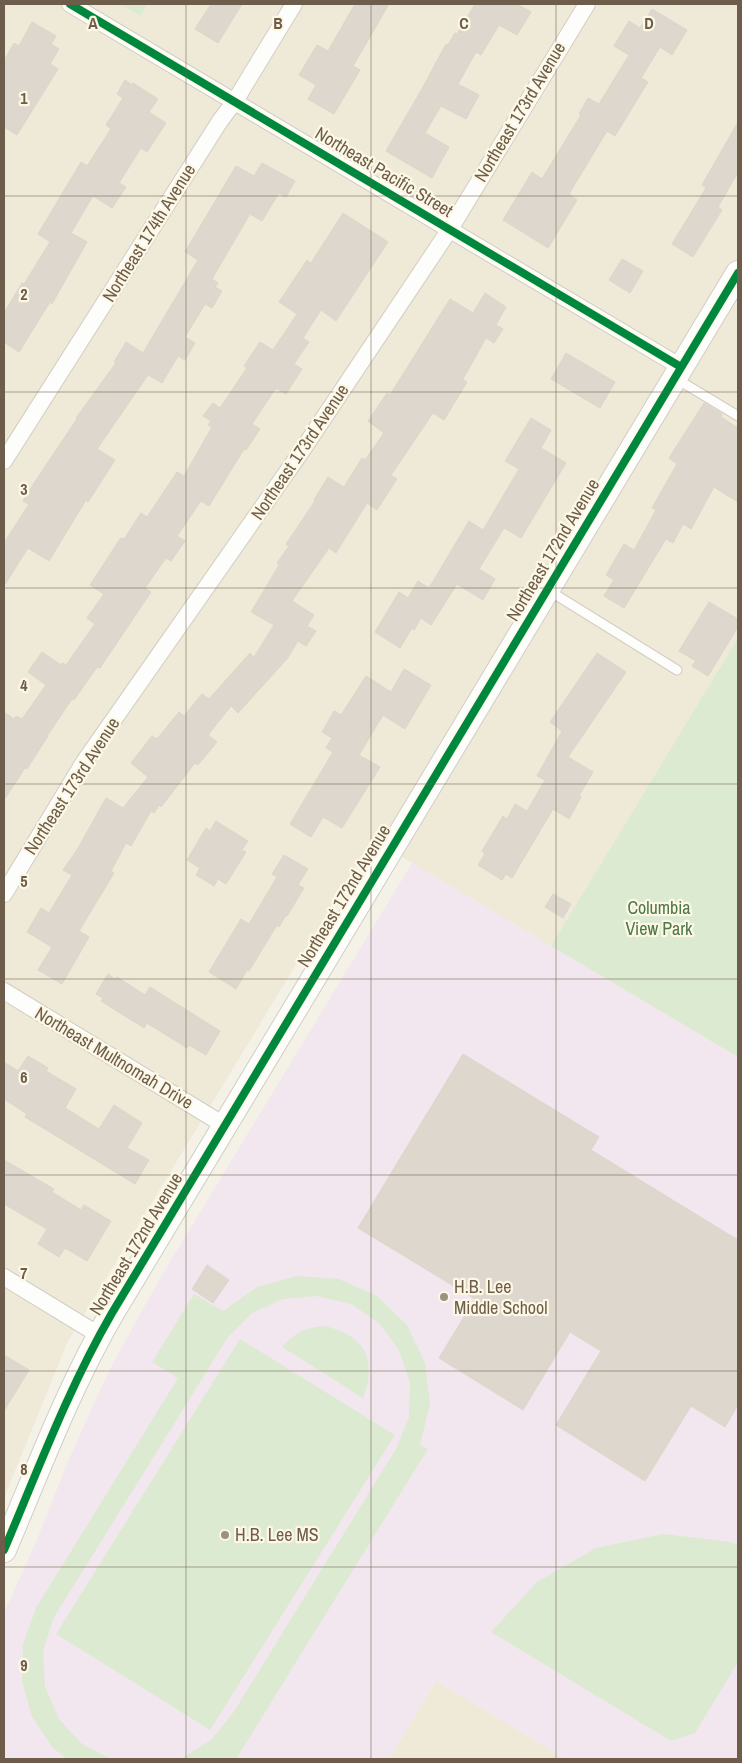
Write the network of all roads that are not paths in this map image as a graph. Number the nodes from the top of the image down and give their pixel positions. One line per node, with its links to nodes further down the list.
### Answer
1 (70, 4): 4 (street, Northeast Pacific Street)
2 (294, 4): 4 (street, Northeast 174th Avenue)
3 (587, 4): 5 (street, Northeast 173rd Avenue)
4 (235, 101): 5 (street, Northeast Pacific Street); 9 (street, Northeast 174th Avenue)
5 (450, 229): 7 (street, Northeast Pacific Street); 12 (street, Northeast 173rd Avenue)
6 (738, 273): 7 (street, Northeast 172nd Avenue)
7 (678, 372): 8 (lane); 10 (street, Northeast 172nd Avenue)
8 (738, 416)
9 (4, 461)
10 (547, 589): 11 (lane); 14 (street, Northeast 172nd Avenue)
11 (677, 670)
12 (4, 894)
13 (4, 991): 14 (street, Northeast Multnomah Drive)
14 (224, 1125): 16 (street, Northeast 172nd Avenue)
15 (4, 1277): 16 (street)
16 (99, 1335): 17 (street, Northeast 172nd Avenue)
17 (4, 1550)

